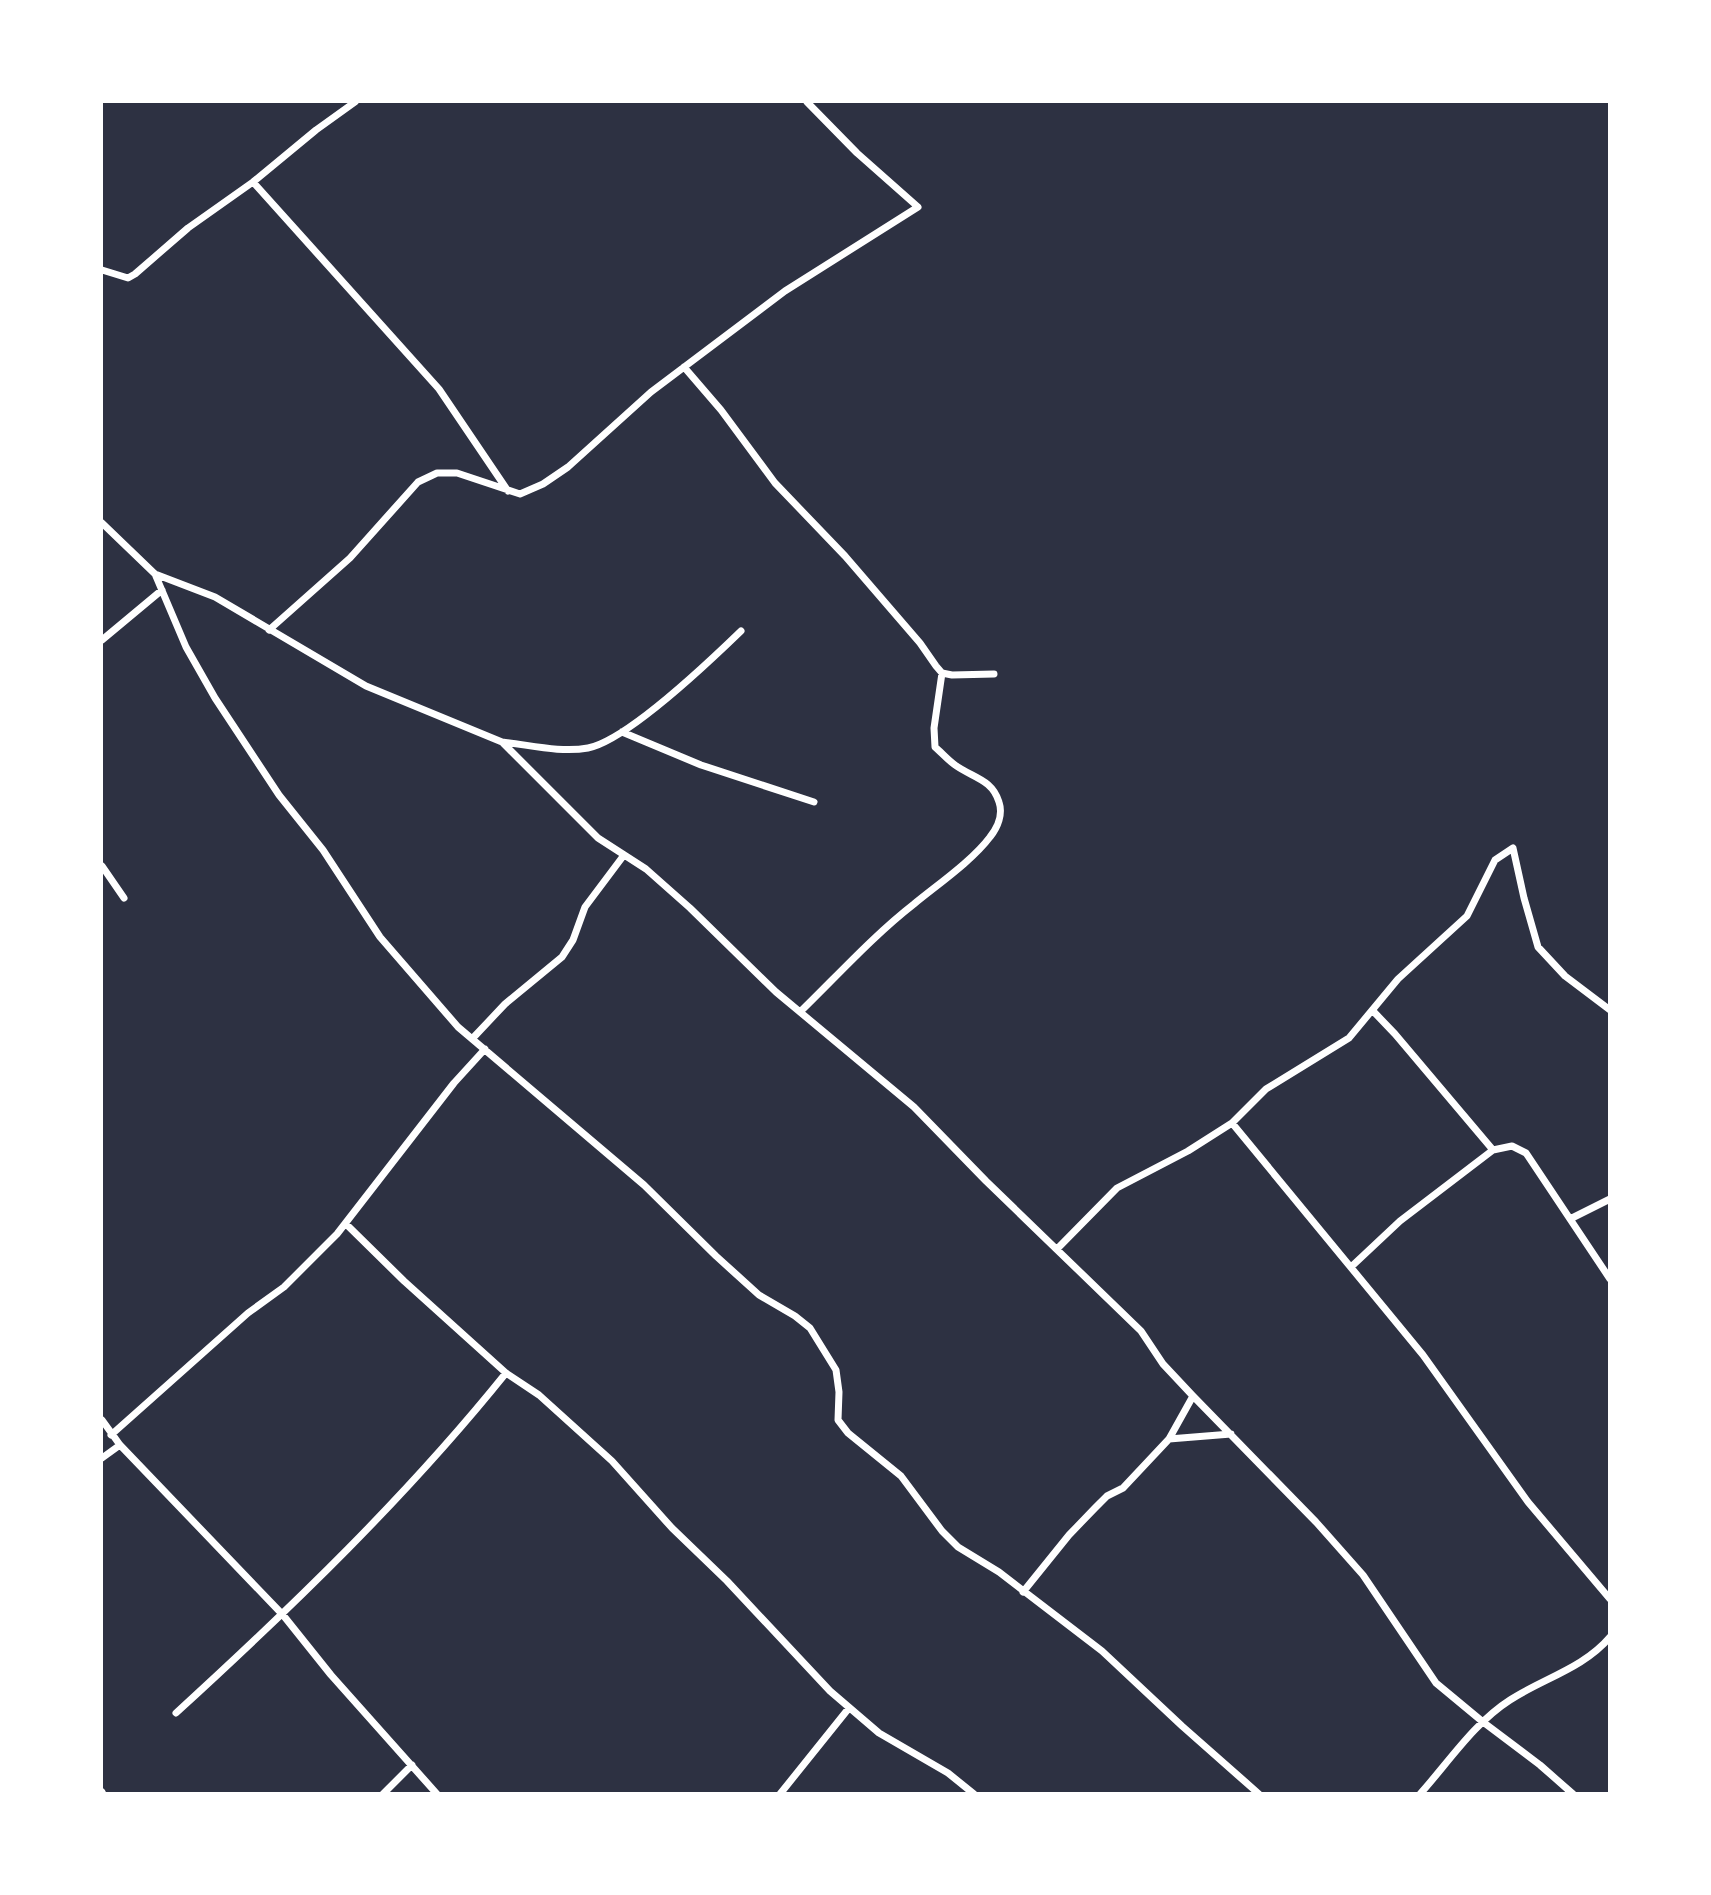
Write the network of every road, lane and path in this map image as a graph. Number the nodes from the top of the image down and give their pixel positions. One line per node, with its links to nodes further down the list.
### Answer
1 (355, 102): 3 (street)
2 (807, 102): 5 (street)
3 (253, 182): 4 (street); 6 (street)
4 (102, 270)
5 (684, 368): 6 (street); 13 (street)
6 (508, 491): 10 (street)
7 (102, 523): 8 (street)
8 (155, 573): 9 (street); 10 (street)
9 (162, 590): 12 (street); 24 (street)
10 (269, 630): 16 (street)
11 (741, 631): 15 (street)
12 (102, 640)
13 (943, 673): 14 (street); 23 (street)
14 (993, 674)
15 (622, 732): 16 (street); 17 (street)
16 (502, 742): 18 (street)
17 (814, 802)
18 (624, 855): 23 (street); 24 (street)
19 (102, 866): 20 (street)
20 (124, 898)
21 (1609, 1010): 22 (street)
22 (1373, 1011): 26 (street); 27 (street)
23 (801, 1012): 31 (street)
24 (472, 1039): 25 (street)
25 (485, 1049): 30 (street); 42 (street)
26 (1232, 1123): 31 (street); 32 (street)
27 (1493, 1150): 29 (street); 32 (street)
28 (1609, 1199): 29 (street)
29 (1570, 1219): 33 (street)
30 (346, 1224): 34 (street); 38 (street)
31 (1057, 1249): 35 (street)
32 (1351, 1267): 43 (street)
33 (1609, 1279)
34 (506, 1373): 44 (street); 46 (street)
35 (1193, 1396): 37 (street); 39 (street)
36 (102, 1420): 38 (street)
37 (1231, 1434): 39 (street); 48 (street)
38 (111, 1435): 40 (street)
39 (1169, 1439): 42 (street)
40 (120, 1445): 41 (street); 44 (street)
41 (102, 1458)
42 (1024, 1592): 54 (street)
43 (1609, 1599)
44 (283, 1615): 47 (street); 49 (street)
45 (1609, 1637): 48 (street)
46 (849, 1708): 50 (street); 53 (street)
47 (176, 1713)
48 (1483, 1722): 55 (street); 56 (street)
49 (412, 1765): 51 (street); 52 (street)
50 (781, 1793)
51 (383, 1794)
52 (437, 1794)
53 (974, 1794)
54 (1259, 1794)
55 (1420, 1794)
56 (1573, 1794)

